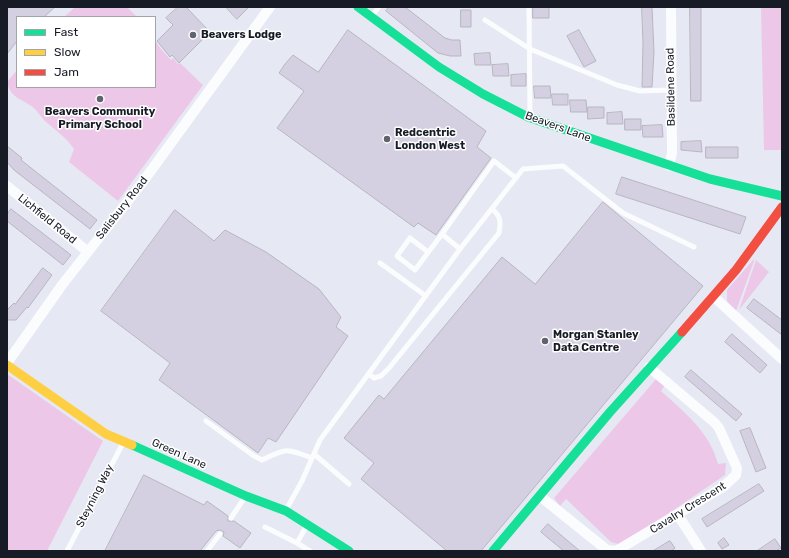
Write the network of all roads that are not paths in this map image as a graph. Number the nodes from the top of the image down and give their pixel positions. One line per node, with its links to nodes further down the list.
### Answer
1 (270, 7): 20 (street, Salisbury Road)
2 (358, 7): 6 (street, Beavers Lane)
3 (378, 7): 6 (lane)
4 (529, 7): 8 (lane)
5 (671, 7): 9 (street, Basildene Road)
6 (371, 18): 10 (street, Beavers Lane)
7 (485, 20): 8 (lane)
8 (530, 49): 9 (lane); 10 (lane)
9 (672, 90): 11 (street, Basildene Road)
10 (530, 118): 11 (street, Beavers Lane)
11 (669, 166): 14 (street, Beavers Lane)
12 (516, 178): 16 (lane); 17 (lane); 18 (lane)
13 (7, 186): 20 (street, Lichfield Road)
14 (782, 196)
15 (782, 206): 24 (street)
16 (492, 209): 19 (lane); 28 (lane)
17 (442, 234): 19 (lane); 21 (lane)
18 (694, 247)
19 (460, 249): 23 (lane)
20 (88, 252): 26 (street, Salisbury Road)
21 (428, 252): 21 (lane)
22 (380, 263): 23 (lane)
23 (426, 296): 28 (lane)
24 (714, 297): 25 (street); 27 (street)
25 (782, 359)
26 (7, 364): 30 (street, Green Lane)
27 (649, 367): 34 (street); 36 (street, Cavalry Crescent)
28 (369, 374): 31 (lane)
29 (206, 421): 31 (lane)
30 (123, 442): 33 (street, Green Lane); 42 (lane, Steyning Way)
31 (313, 456): 32 (lane); 35 (lane)
32 (349, 484)
33 (246, 496): 35 (street, Green Lane); 37 (lane)
34 (541, 497): 36 (street, Cavalry Crescent); 46 (street)
35 (286, 511): 38 (street, Green Lane)
36 (678, 515): 47 (street)
37 (231, 518)
38 (307, 524): 41 (lane); 45 (street, Green Lane)
39 (264, 527): 41 (lane)
40 (220, 534): 43 (lane)
41 (298, 543): 44 (lane)
42 (67, 551)
43 (207, 551)
44 (310, 551)
45 (349, 551)
46 (493, 551)
47 (701, 551)

